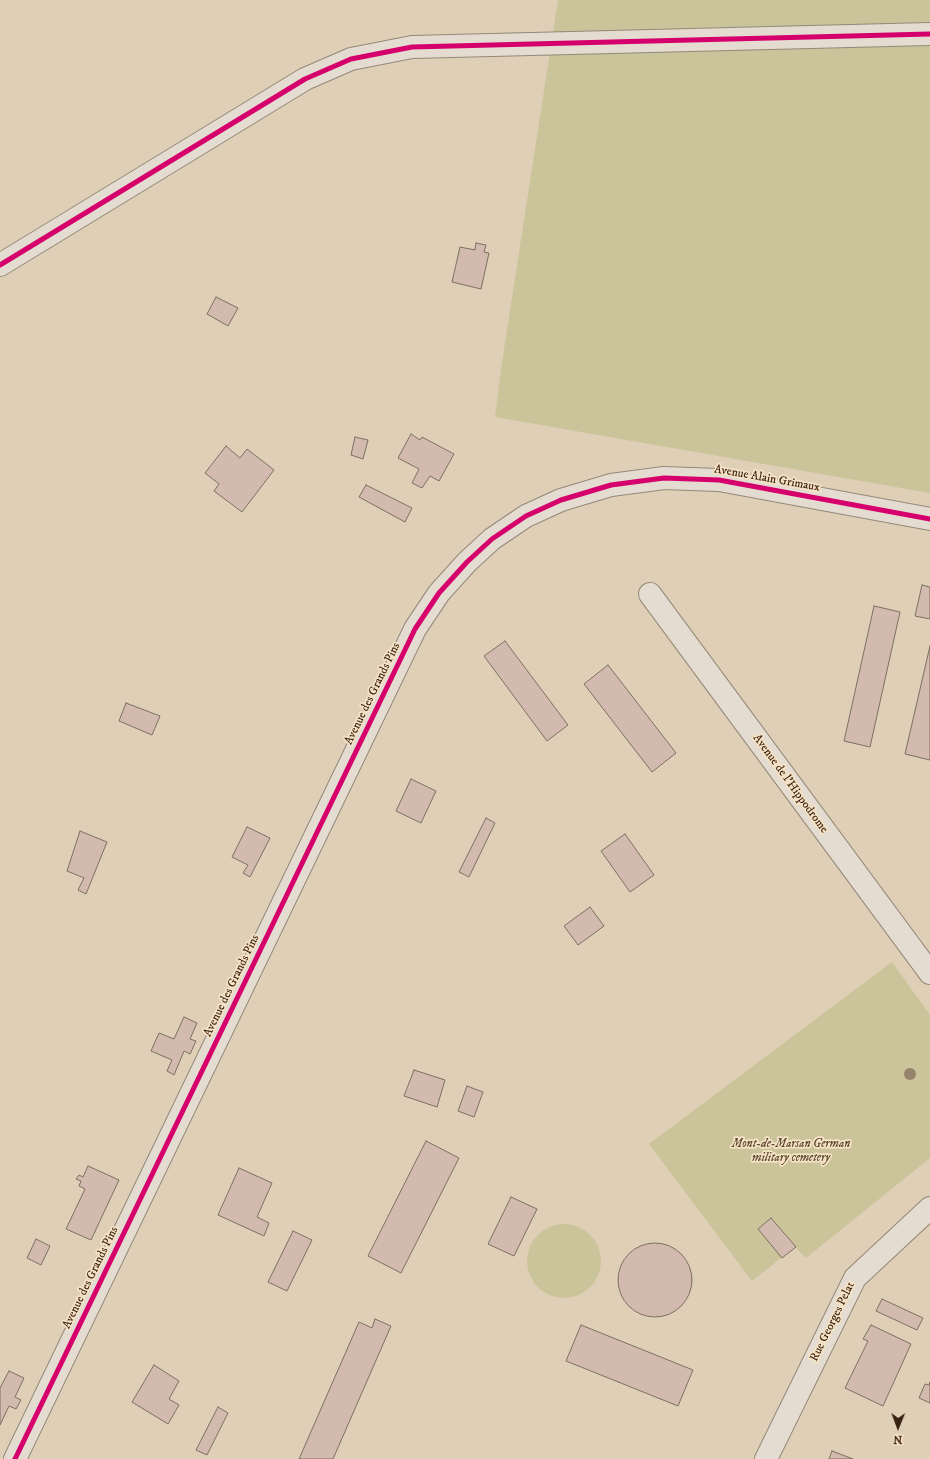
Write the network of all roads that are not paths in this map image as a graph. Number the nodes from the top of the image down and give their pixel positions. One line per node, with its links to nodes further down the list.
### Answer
1 (930, 34): 2 (street)
2 (0, 265)
3 (930, 519): 4 (street, Avenue Alain Grimaux)
4 (492, 539): 8 (street, Avenue des Grands Pins)
5 (650, 594): 6 (street, Avenue de l'Hippodrome)
6 (930, 973)
7 (930, 1208): 9 (street, Rue Georges Pelat)
8 (15, 1459)
9 (766, 1459)

